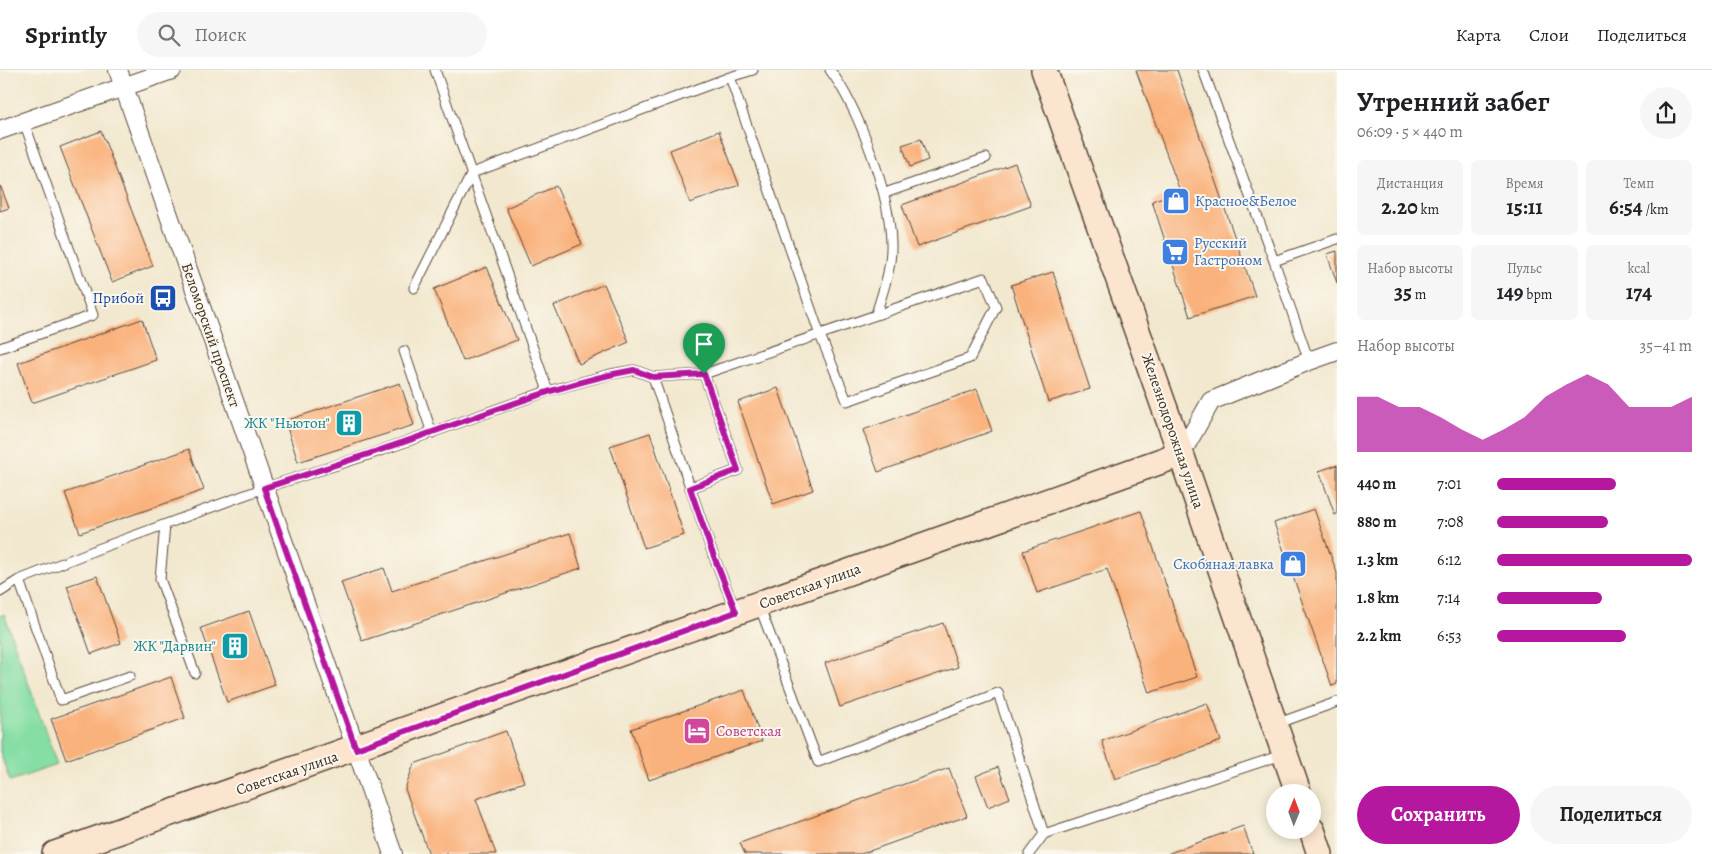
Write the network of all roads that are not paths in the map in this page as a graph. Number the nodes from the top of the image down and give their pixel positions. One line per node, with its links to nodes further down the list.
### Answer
1 (118, 70): 9 (street, Беломорский проспект)
2 (172, 70): 9 (street)
3 (435, 70): 13 (lane)
4 (753, 70): 8 (lane)
5 (830, 70): 14 (lane)
6 (1044, 70): 28 (street, Железнодорожная улица)
7 (1203, 70): 16 (lane)
8 (730, 78): 13 (lane); 19 (lane)
9 (124, 87): 10 (street); 29 (street, Беломорский проспект)
10 (24, 122): 11 (street); 20 (lane)
11 (0, 130)
12 (986, 158): 14 (lane)
13 (472, 173): 17 (lane); 26 (lane)
14 (885, 193): 18 (lane)
15 (1337, 239): 16 (lane)
16 (1274, 261): 23 (lane)
17 (414, 288)
18 (876, 314): 19 (lane); 19 (lane)
19 (820, 335): 24 (lane)
20 (0, 348)
21 (404, 351): 27 (lane)
22 (1337, 351): 23 (street)
23 (1308, 361): 28 (street)
24 (704, 374): 25 (lane); 30 (lane)
25 (653, 377): 26 (lane); 30 (lane)
26 (548, 392): 27 (lane)
27 (432, 433): 29 (lane)
28 (1181, 454): 34 (street, Советская улица); 38 (street, Железнодорожная улица)
29 (264, 488): 31 (lane); 39 (street, Беломорский проспект)
30 (690, 488): 34 (lane)
31 (165, 525): 32 (lane); 35 (lane)
32 (19, 580): 33 (lane); 36 (lane)
33 (0, 592)
34 (748, 609): 39 (street, Советская улица); 42 (lane)
35 (195, 673)
36 (130, 676)
37 (1337, 702): 38 (lane)
38 (1275, 724): 40 (street, Железнодорожная улица)
39 (356, 749): 44 (street, Советская улица); 45 (street, Беломорский проспект)
40 (1285, 754): 41 (street, Железнодорожная улица); 42 (lane)
41 (1295, 784)
42 (1044, 834): 46 (lane)
43 (1315, 839): 47 (street)
44 (55, 854)
45 (393, 854)
46 (1029, 854)
47 (1320, 854)

